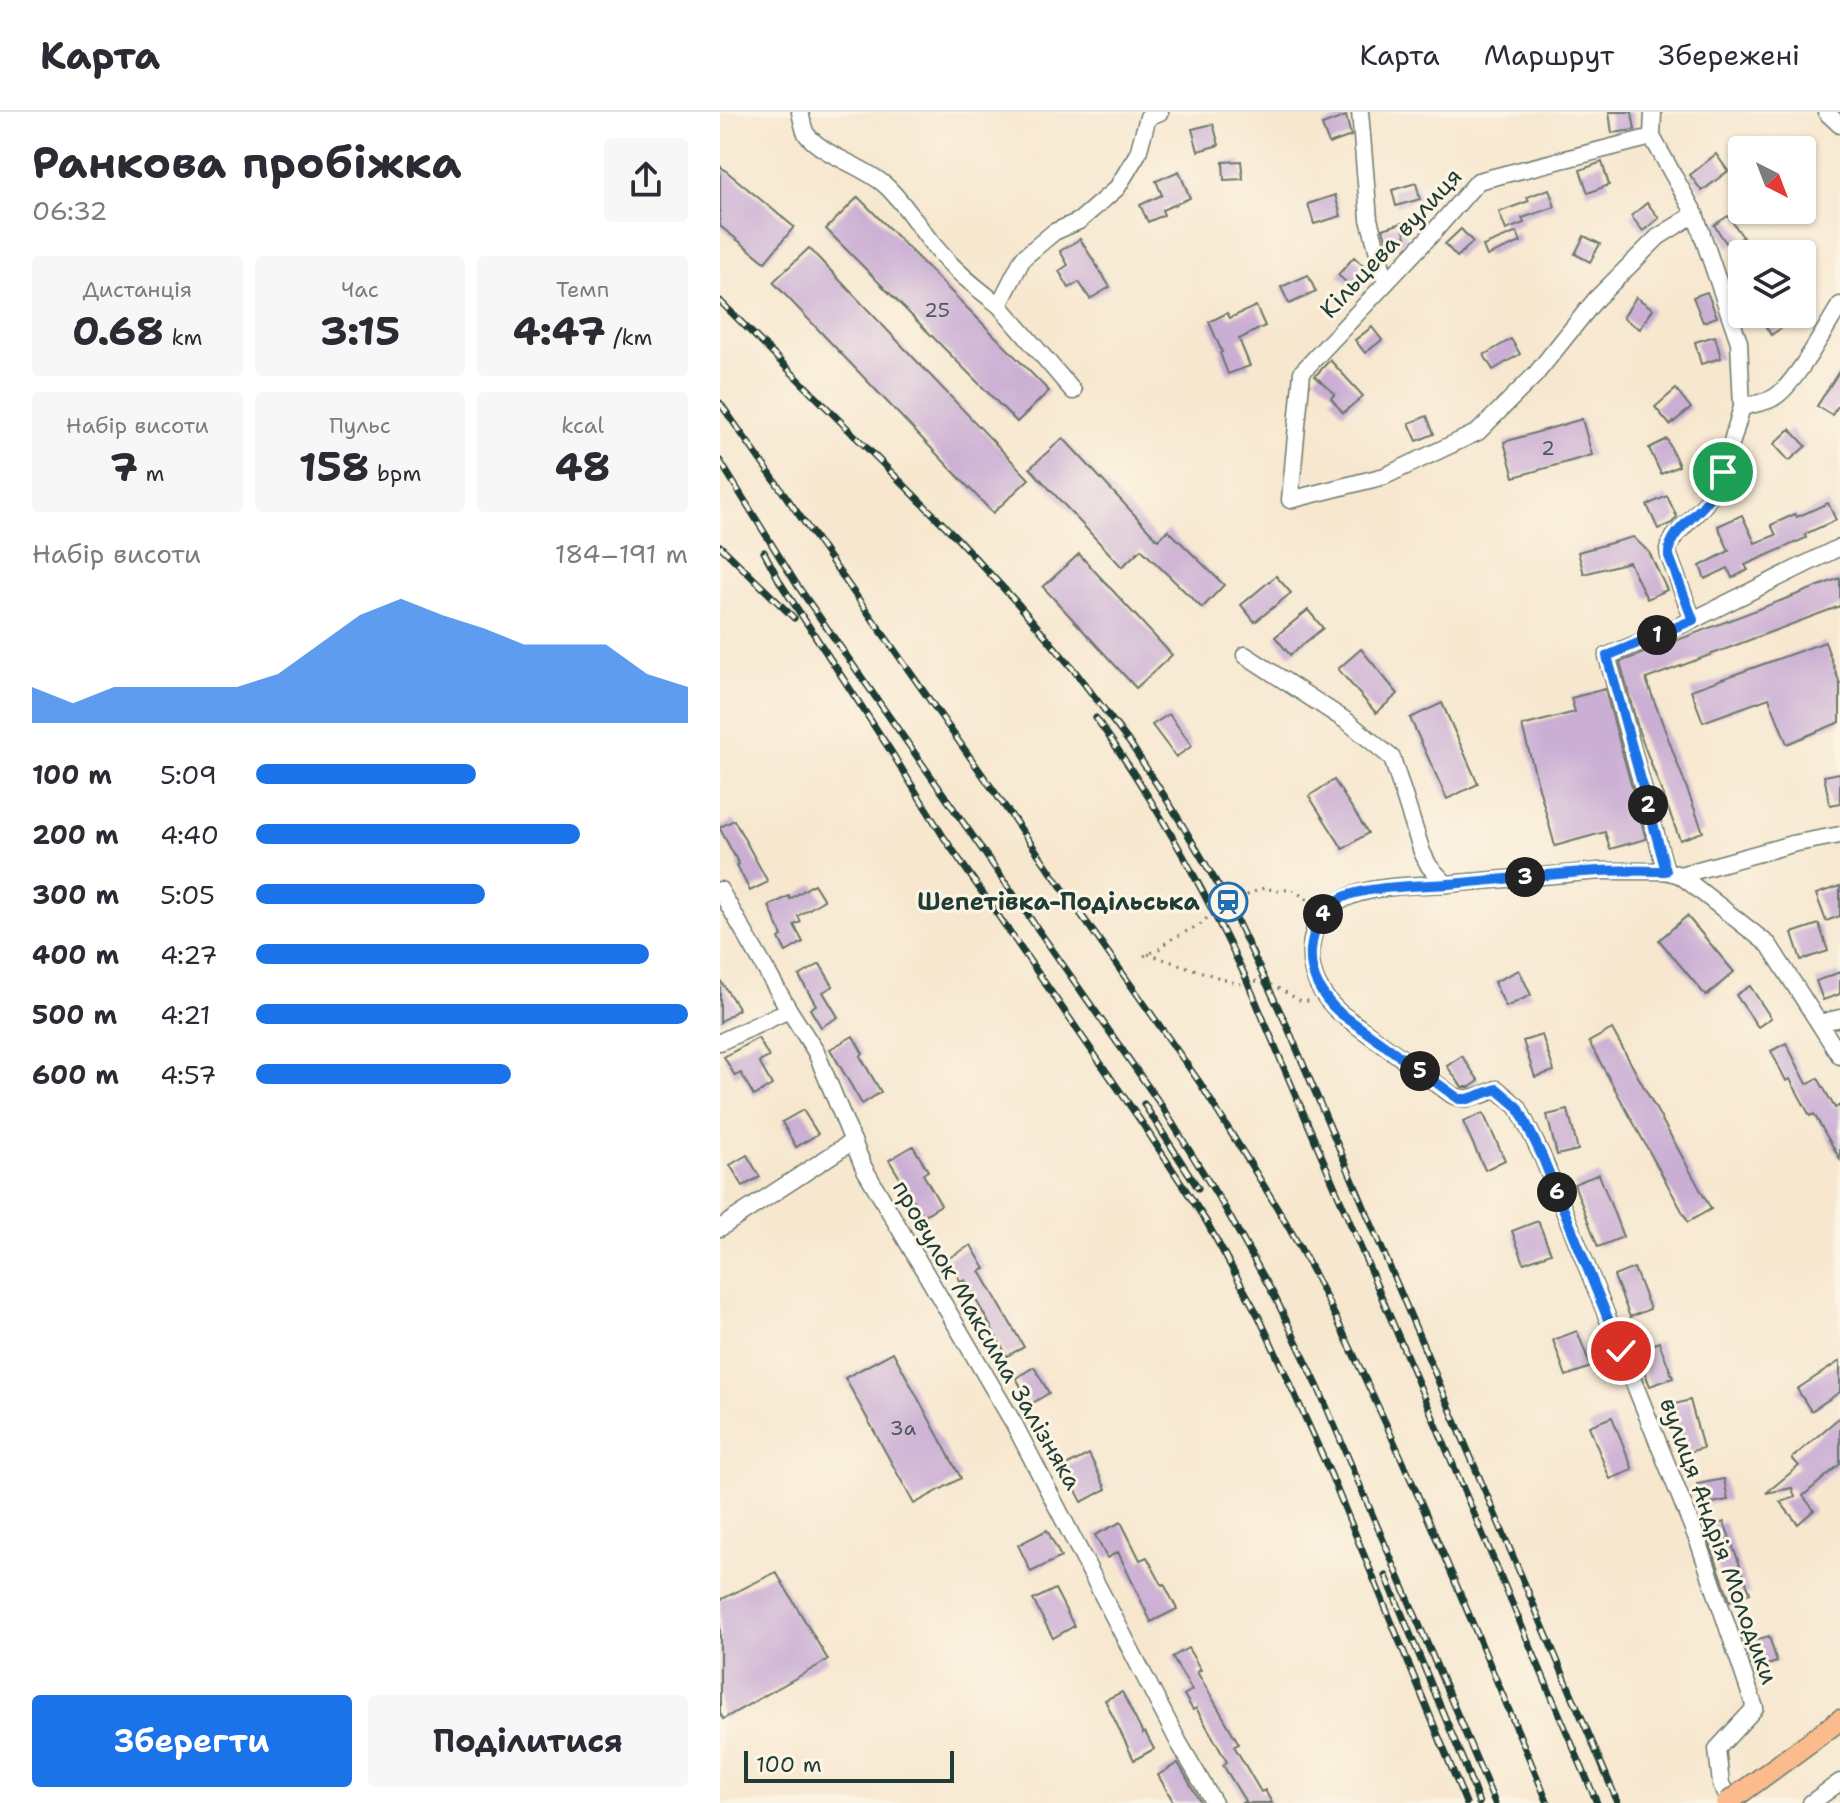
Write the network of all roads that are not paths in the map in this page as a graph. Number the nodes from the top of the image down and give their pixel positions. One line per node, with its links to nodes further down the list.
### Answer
1 (800, 112): 10 (street)
2 (1160, 112): 10 (street)
3 (1360, 112): 9 (street)
4 (1653, 112): 7 (street)
5 (1826, 112): 6 (street)
6 (1840, 125)
7 (1652, 137): 8 (street); 9 (street, Кільцева вулиця)
8 (1695, 214): 9 (street, Кільцева вулиця); 13 (street)
9 (1386, 283)
10 (999, 305): 12 (street)
11 (1840, 305): 13 (street)
12 (1073, 391)
13 (1742, 407): 15 (street)
14 (1840, 547): 15 (street)
15 (1693, 620): 18 (street)
16 (1245, 655): 19 (street)
17 (1840, 835): 18 (street)
18 (1673, 873): 19 (street); 23 (street)
19 (1446, 884): 30 (street, вулиця Андрія Молодики)
20 (720, 890): 21 (street, провулок Максима Залізняка)
21 (789, 1010): 24 (street); 26 (street, провулок Максима Залізняка)
22 (1840, 1018): 23 (street)
23 (1819, 1023): 25 (street)
24 (720, 1042)
25 (1840, 1056)
26 (853, 1141): 27 (street); 31 (street, провулок Максима Залізняка)
27 (720, 1228)
28 (1840, 1720): 30 (main road, bridge)
29 (1840, 1782): 32 (street)
30 (1726, 1797)
31 (1214, 1803)
32 (1811, 1803)

